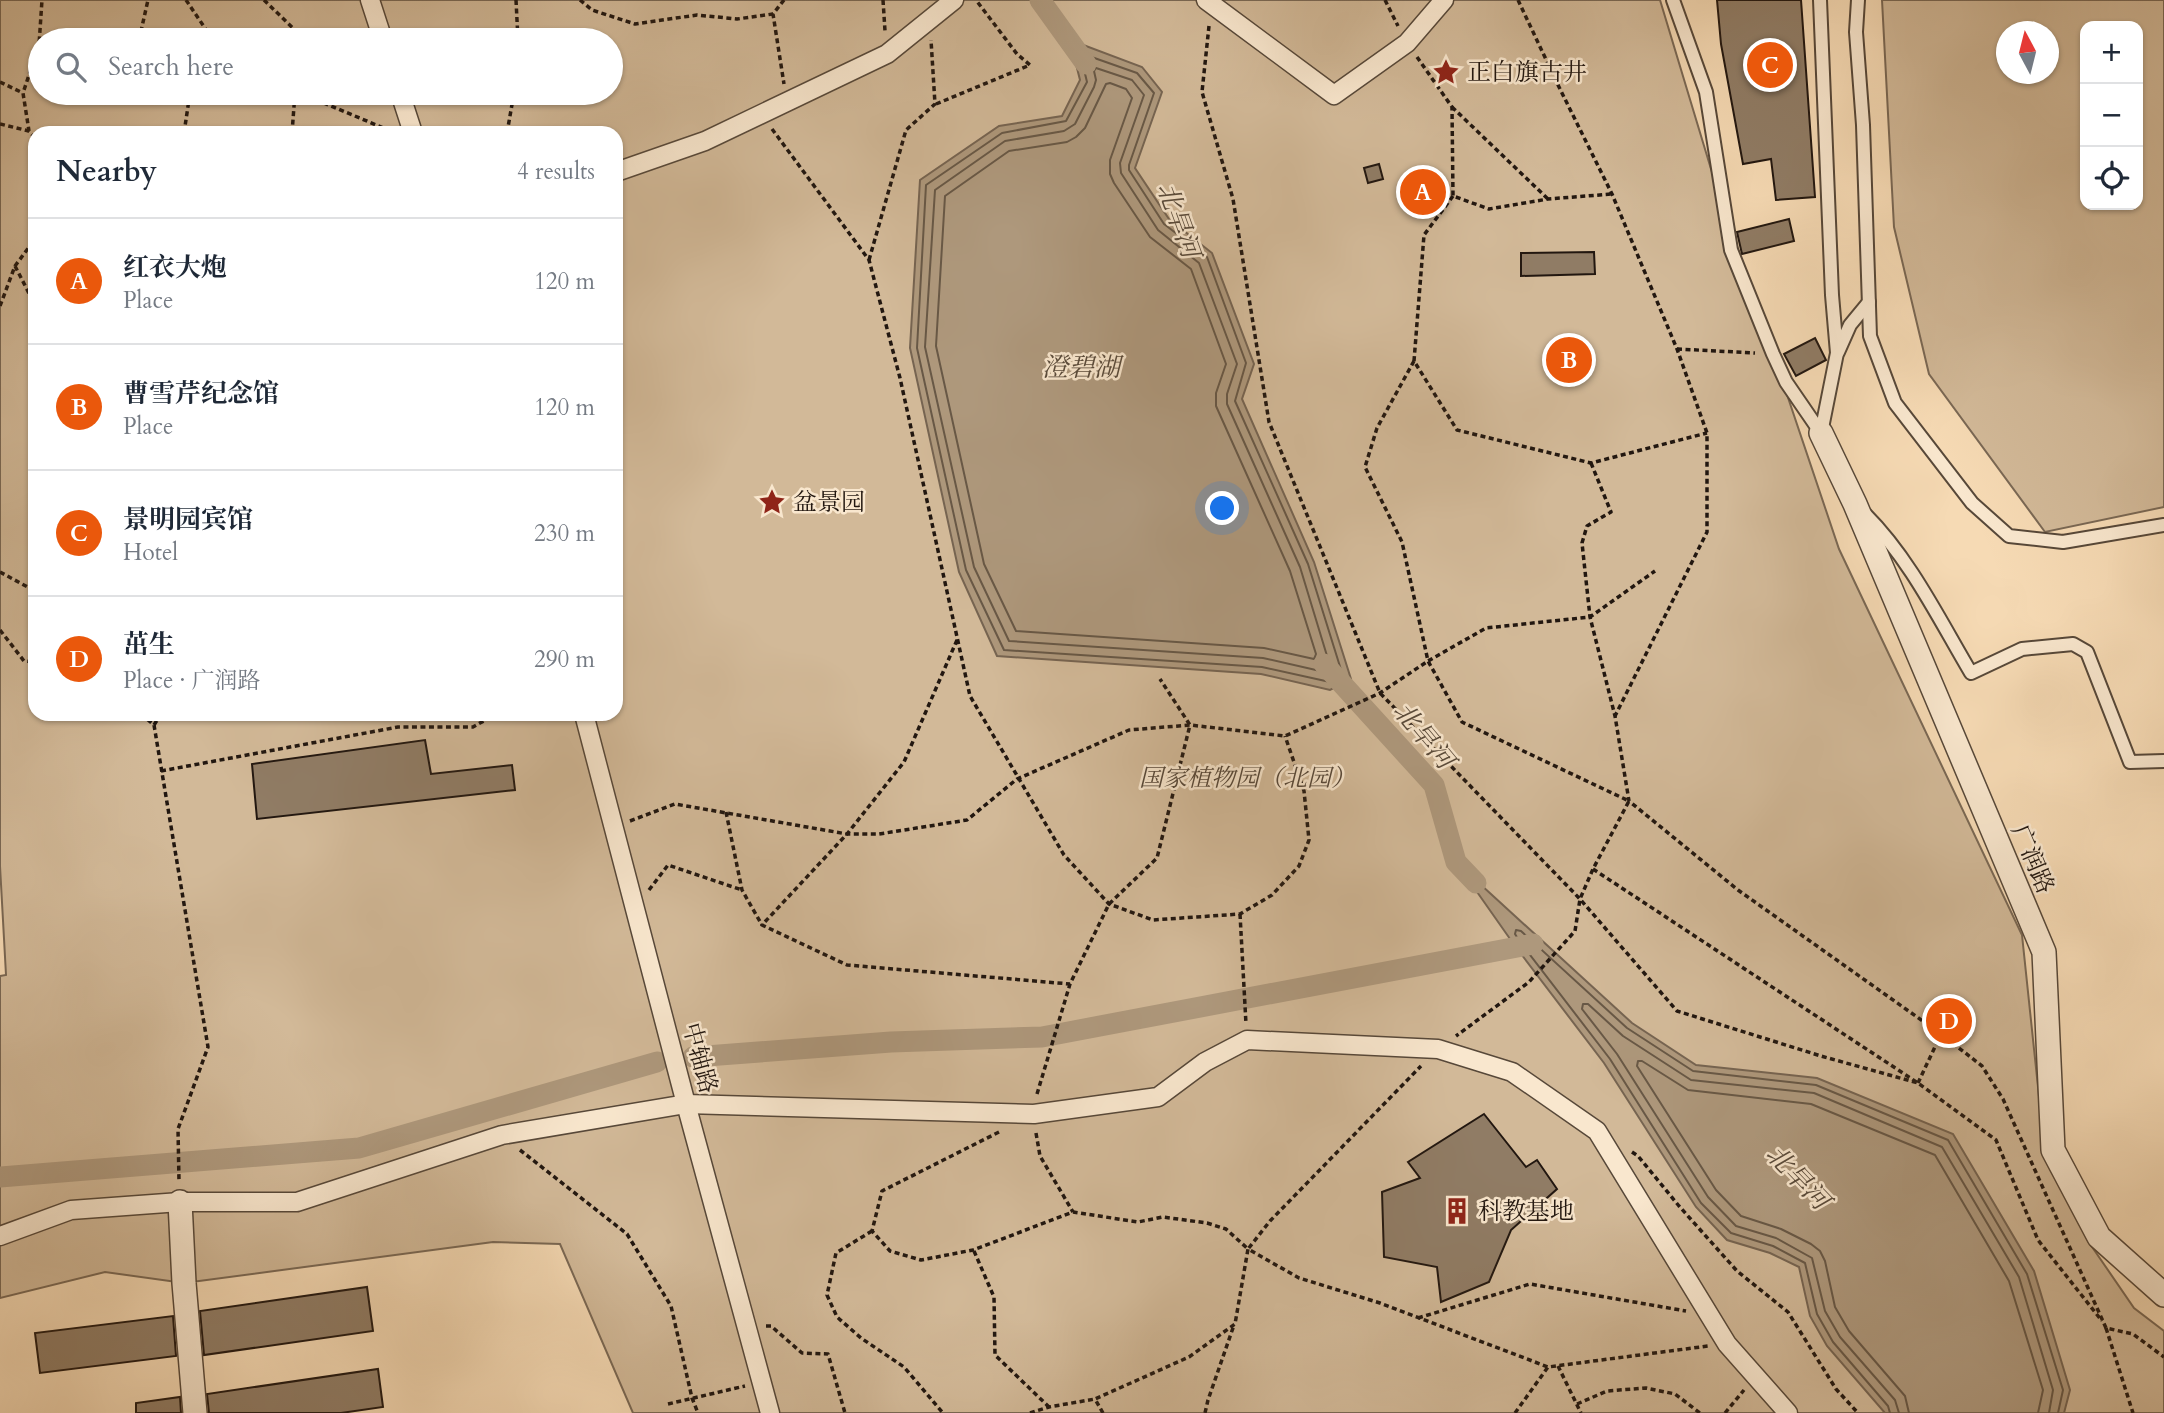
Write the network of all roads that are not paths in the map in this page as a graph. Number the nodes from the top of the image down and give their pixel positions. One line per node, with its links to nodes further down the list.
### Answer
1 (370, 0): 8 (street)
2 (954, 0): 11 (street)
3 (1444, 0): 7 (street)
4 (1673, 0): 14 (lane)
5 (1820, 0): 13 (lane)
6 (1858, 0): 12 (lane)
7 (1209, 2)
8 (379, 28)
9 (404, 105): 10 (street)
10 (411, 126)
11 (623, 170)
12 (1870, 302): 13 (lane); 16 (lane)
13 (1837, 353): 14 (lane)
14 (1821, 433): 15 (street, 广润路)
15 (1855, 504): 18 (lane); 22 (street, 广润路)
16 (2164, 525)
17 (586, 721): 19 (street, 中轴路)
18 (2164, 761)
19 (687, 1104): 20 (street); 24 (street, 中轴路); 25 (street)
20 (180, 1202): 21 (street); 23 (street)
21 (0, 1236)
22 (2164, 1295)
23 (195, 1413)
24 (770, 1413)
25 (1788, 1413)

